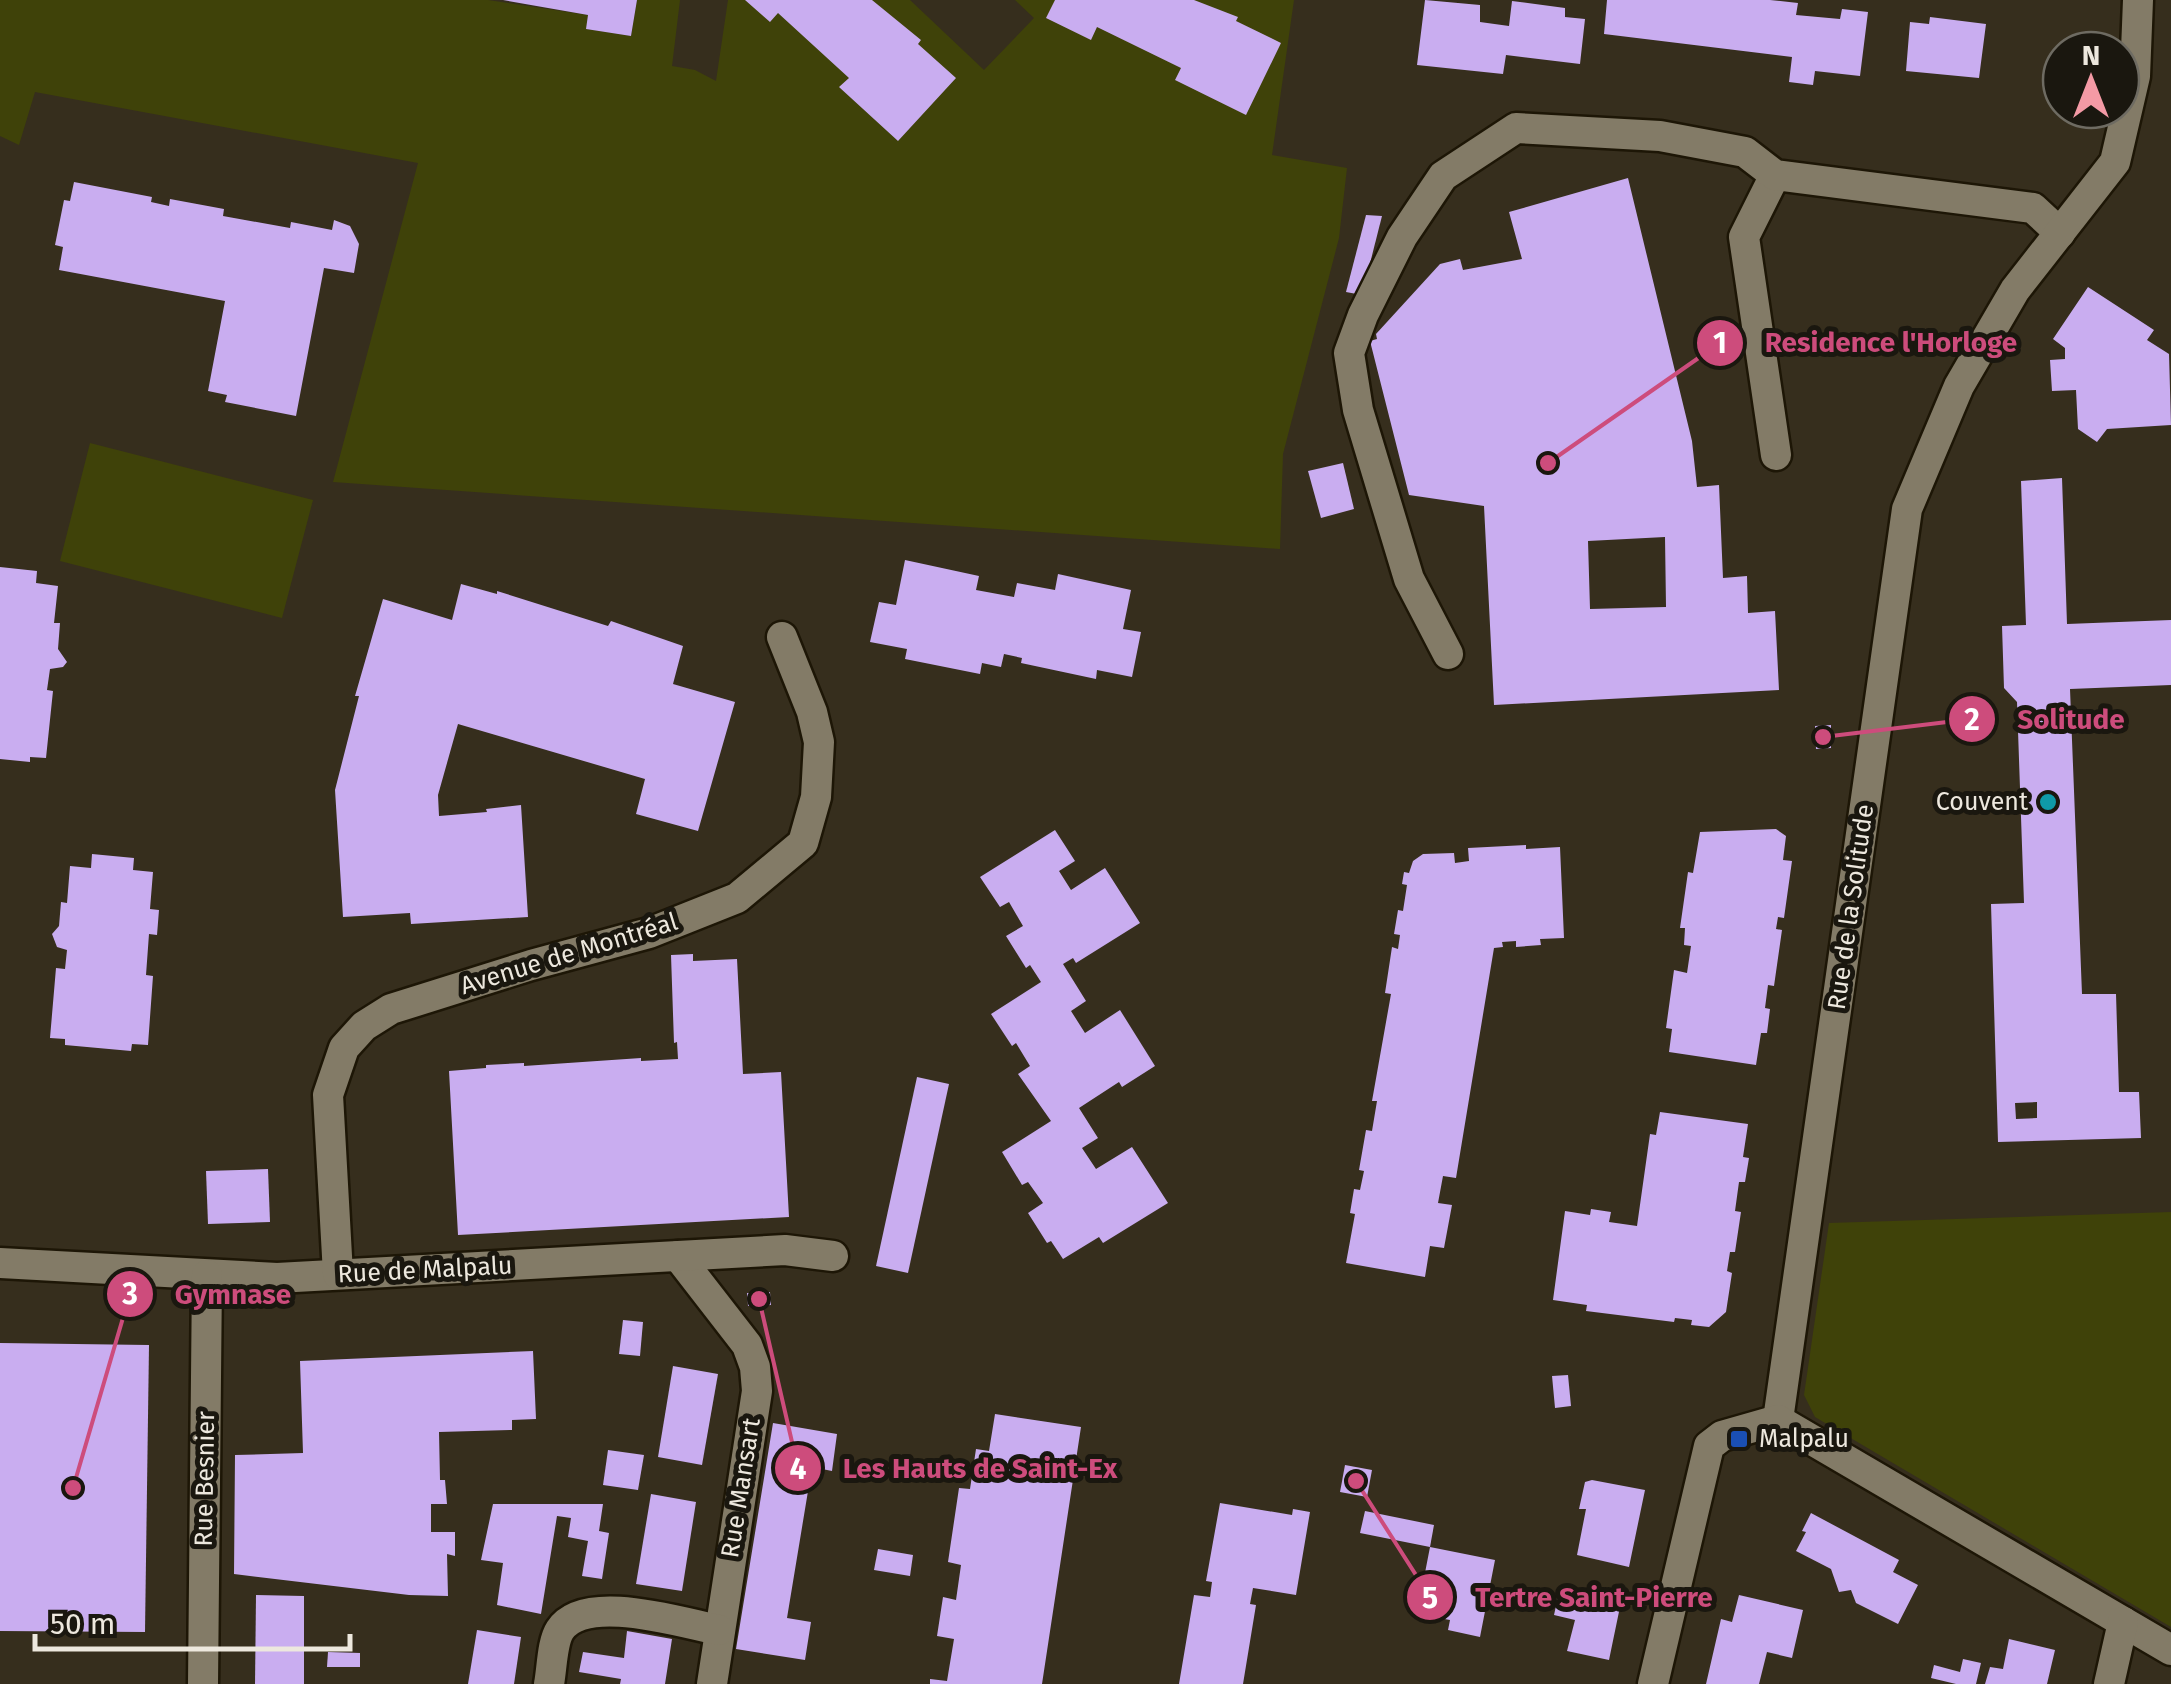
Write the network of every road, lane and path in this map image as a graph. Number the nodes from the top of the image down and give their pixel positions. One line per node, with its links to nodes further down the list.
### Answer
1 (2138, 0): 3 (street, Rue de la Solitude)
2 (1775, 176): 3 (street); 4 (street); 6 (street)
3 (2060, 233): 12 (street, Rue de la Solitude)
4 (1776, 456)
5 (782, 637): 10 (street, Avenue de Montréal)
6 (1448, 654)
7 (678, 1256): 8 (street, Rue de Malpalu); 10 (street, Rue de Malpalu); 14 (street, Rue Mansart)
8 (832, 1256)
9 (0, 1264): 11 (street, Rue de Malpalu)
10 (338, 1274): 11 (street, Rue de Malpalu)
11 (206, 1275): 16 (street, Rue Besnier)
12 (1778, 1420): 13 (street); 19 (street)
13 (2123, 1622): 15 (street); 20 (street)
14 (720, 1630): 17 (street); 18 (street, Rue Mansart)
15 (2171, 1650)
16 (204, 1684)
17 (549, 1684)
18 (712, 1684)
19 (1653, 1684)
20 (2108, 1684)

